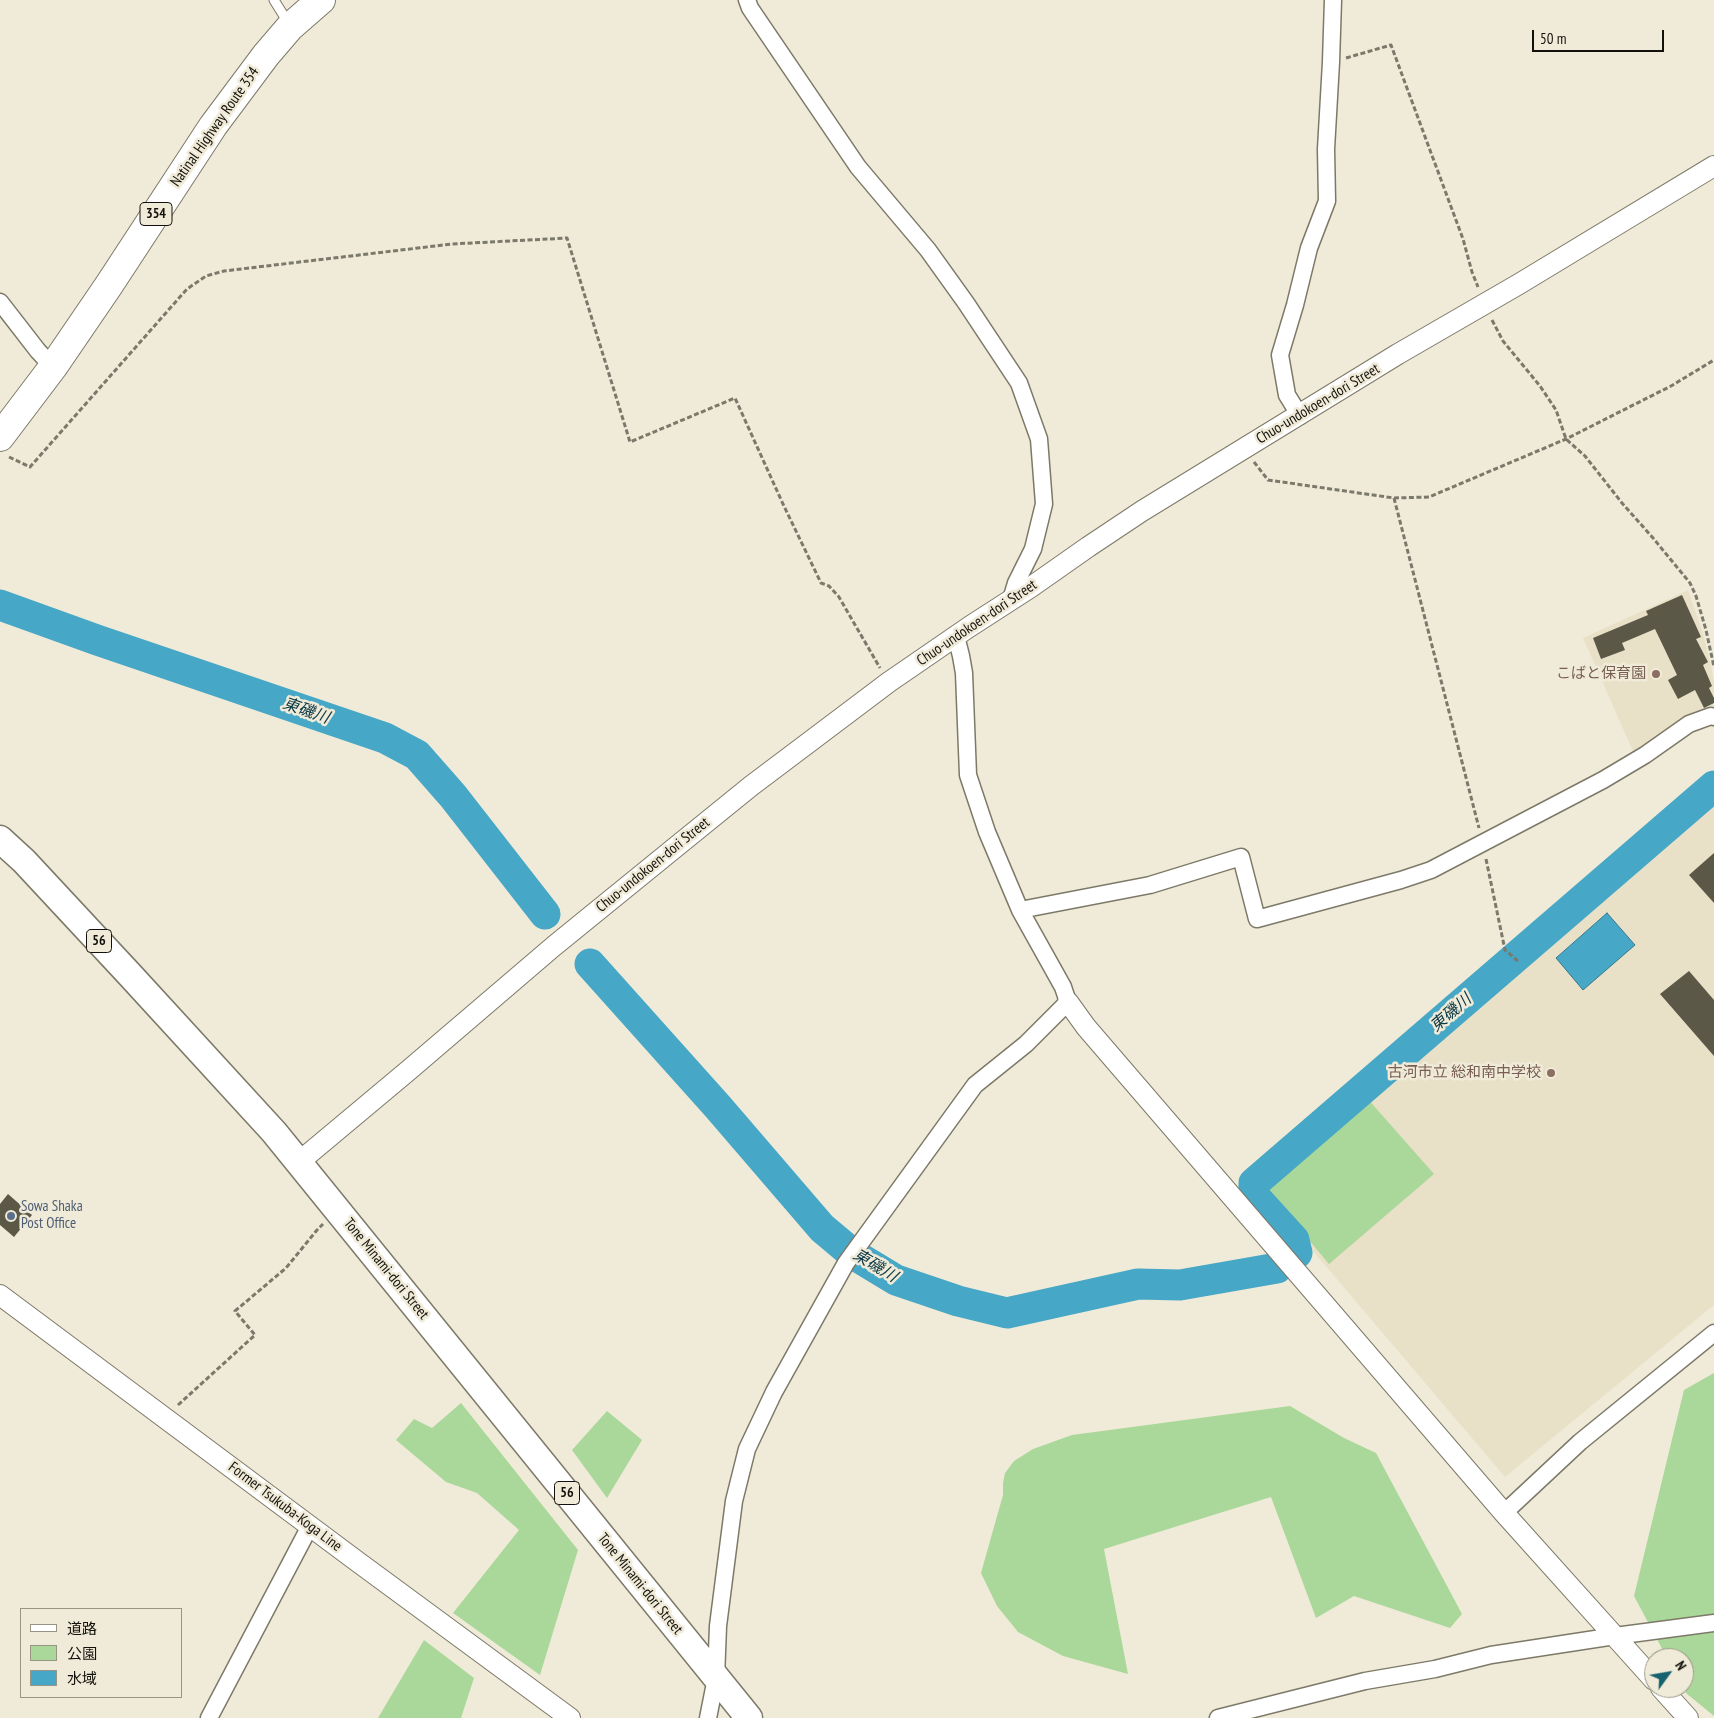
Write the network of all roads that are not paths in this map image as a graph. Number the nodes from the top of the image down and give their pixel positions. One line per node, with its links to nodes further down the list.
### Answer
1 (274, 0): 5 (lane)
2 (321, 0): 5 (highway, Natinal Highway Route 354 / 354)
3 (747, 0): 11 (street)
4 (1333, 0): 9 (street)
5 (290, 27): 8 (highway, Natinal Highway Route 354 / 354)
6 (1714, 166): 9 (street, Chuo-undokoen-dori Street)
7 (0, 302): 8 (street)
8 (53, 366): 10 (highway, Natinal Highway Route 354 / 354)
9 (1300, 416): 11 (street, Chuo-undokoen-dori Street)
10 (4, 446)
11 (1012, 600): 12 (street, Chuo-undokoen-dori Street)
12 (956, 636): 15 (street); 17 (street, Chuo-undokoen-dori Street)
13 (1714, 717): 15 (street)
14 (0, 839): 17 (main road, Tone Minami-dori Street / 56)
15 (1020, 910): 16 (street)
16 (1068, 1002): 20 (street); 25 (street)
17 (299, 1162): 25 (main road, Tone Minami-dori Street / 56)
18 (0, 1295): 21 (street, Former Tsukuba-Koga Line)
19 (1714, 1333): 20 (street)
20 (1504, 1513): 23 (street)
21 (310, 1526): 27 (street); 28 (street, Former Tsukuba-Koga Line)
22 (1714, 1623): 23 (street)
23 (1615, 1636): 24 (street); 31 (street)
24 (1644, 1669)
25 (716, 1678): 29 (street); 30 (main road, Tone Minami-dori Street / 56)
26 (1670, 1698): 32 (street)
27 (209, 1718)
28 (570, 1718)
29 (708, 1718)
30 (749, 1718)
31 (1218, 1718)
32 (1688, 1718)

